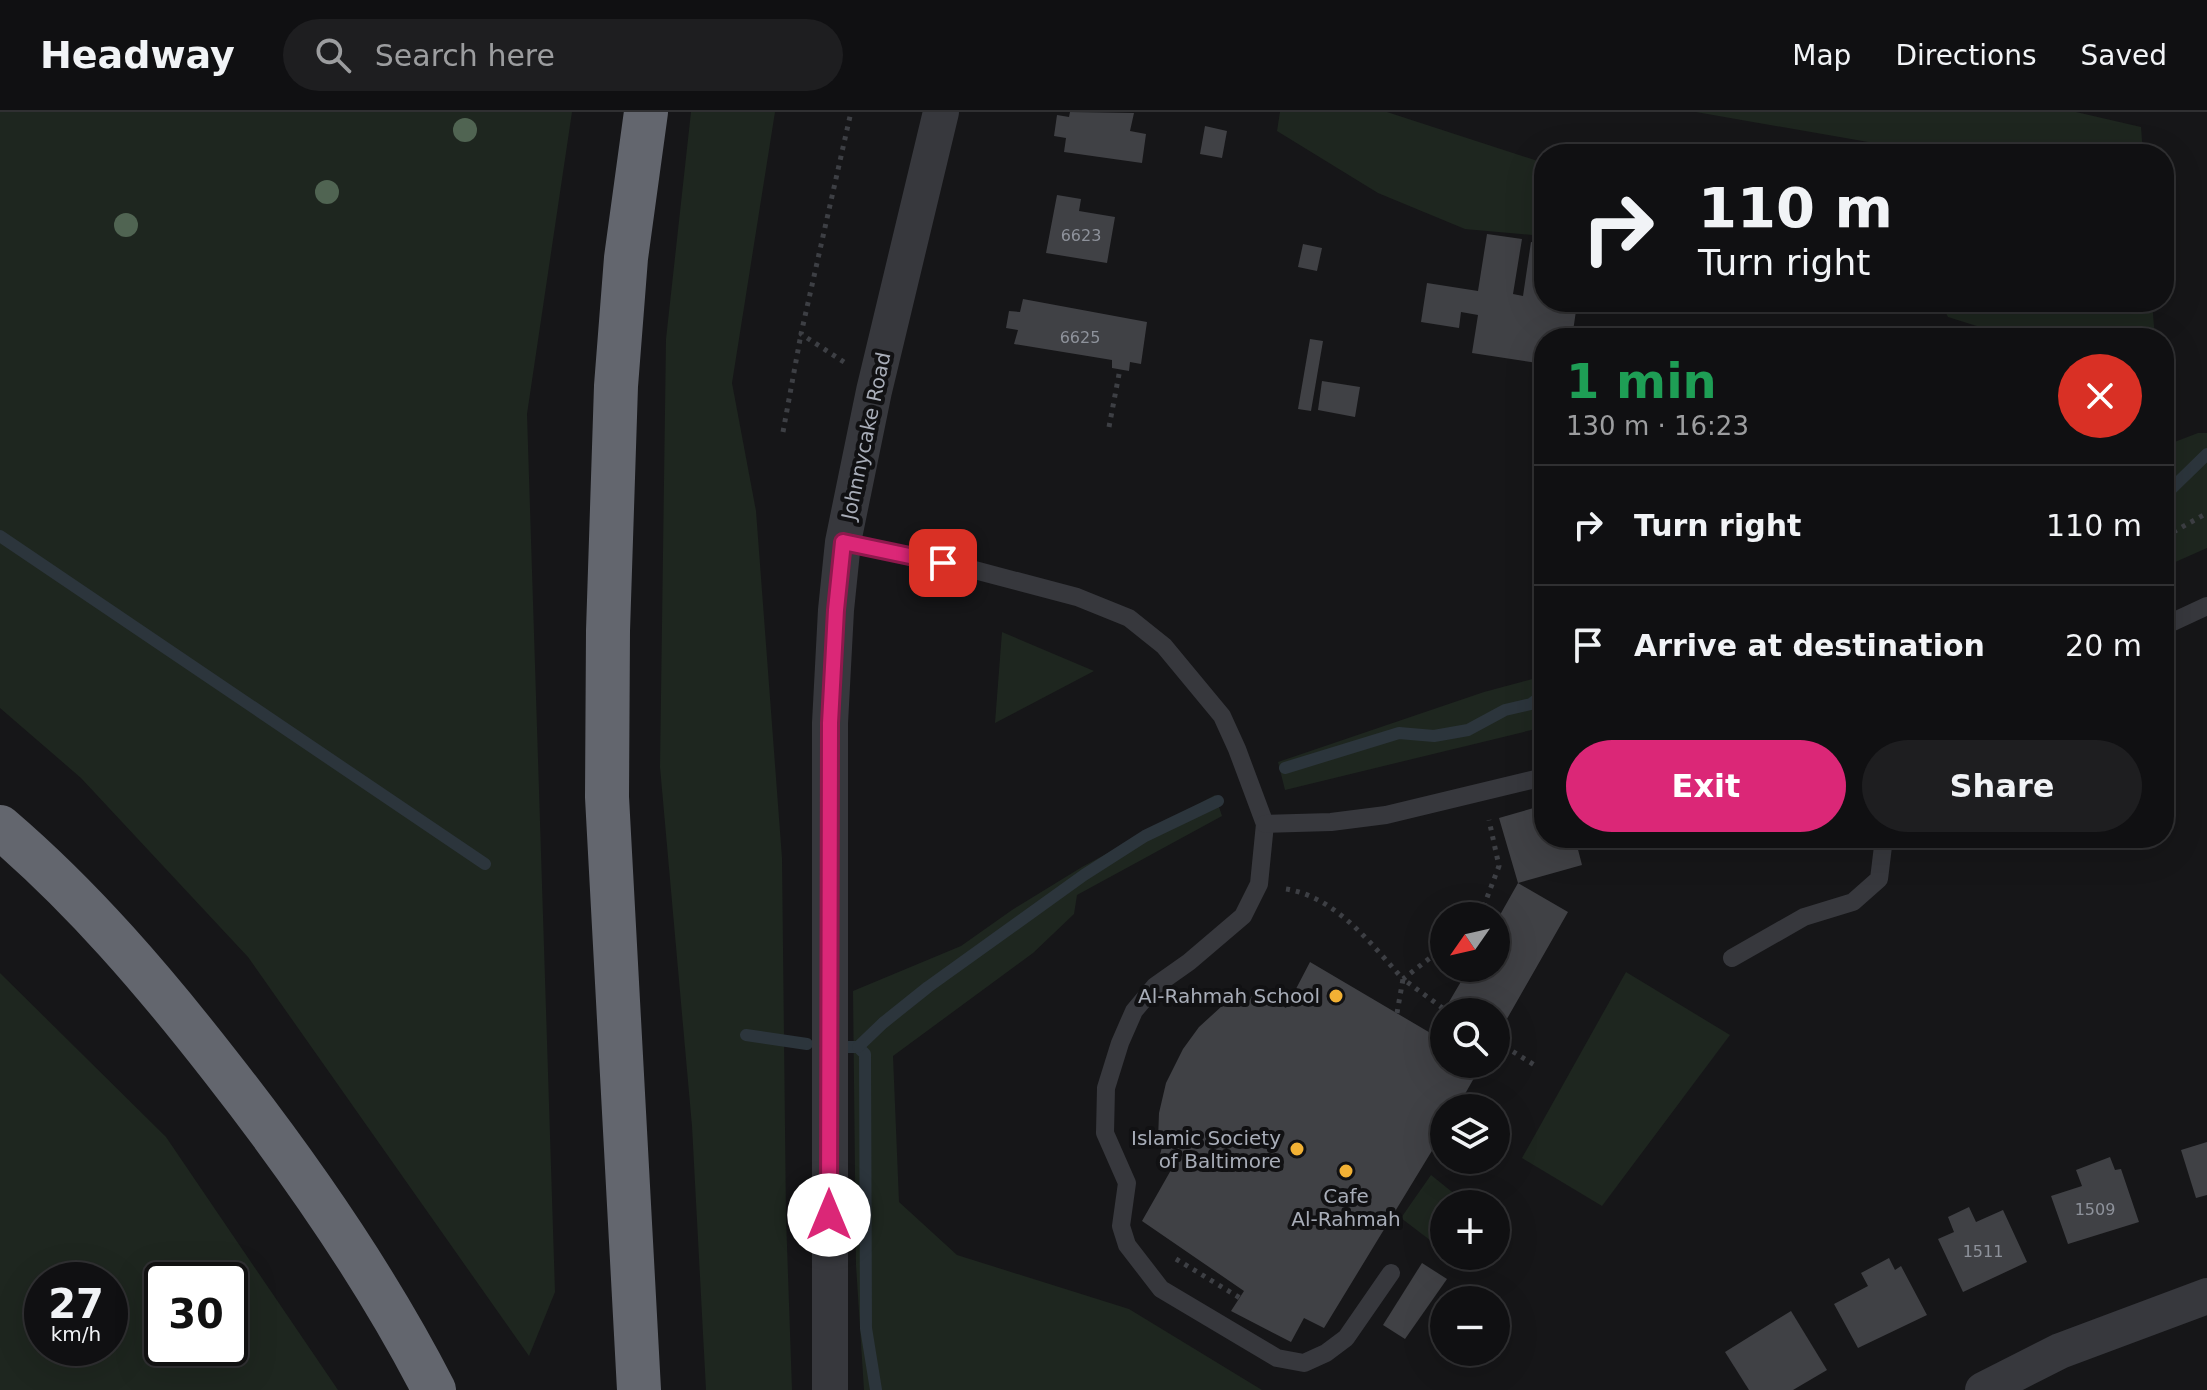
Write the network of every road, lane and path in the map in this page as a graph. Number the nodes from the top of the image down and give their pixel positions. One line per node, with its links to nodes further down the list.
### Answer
1 (646, 112): 33 (highway)
2 (851, 112): 4 (path)
3 (941, 112): 6 (street, Johnnycake Road)
4 (801, 334): 6 (path); 8 (path)
5 (1120, 369): 7 (path)
6 (879, 374): 11 (street, Johnnycake Road)
7 (1109, 427)
8 (783, 432)
9 (2207, 513): 10 (path)
10 (2174, 532)
11 (843, 542): 16 (lane); 34 (street, Johnnycake Road)
12 (2207, 606): 13 (lane)
13 (2174, 621)
14 (1534, 779): 15 (lane)
15 (1483, 791): 16 (lane); 20 (path)
16 (1265, 824): 19 (lane)
17 (0, 827): 32 (highway)
18 (1883, 848): 22 (lane)
19 (1259, 884): 23 (path); 29 (lane)
20 (1485, 902)
21 (1430, 958): 23 (path)
22 (1732, 958)
23 (1403, 979): 24 (path); 25 (path)
24 (1430, 999)
25 (1397, 1013)
26 (1510, 1050): 27 (path)
27 (1536, 1066)
28 (1168, 1254): 31 (path)
29 (1391, 1273)
30 (2207, 1296): 35 (street)
31 (1240, 1298)
32 (434, 1390)
33 (639, 1390)
34 (830, 1390)
35 (1983, 1390)

